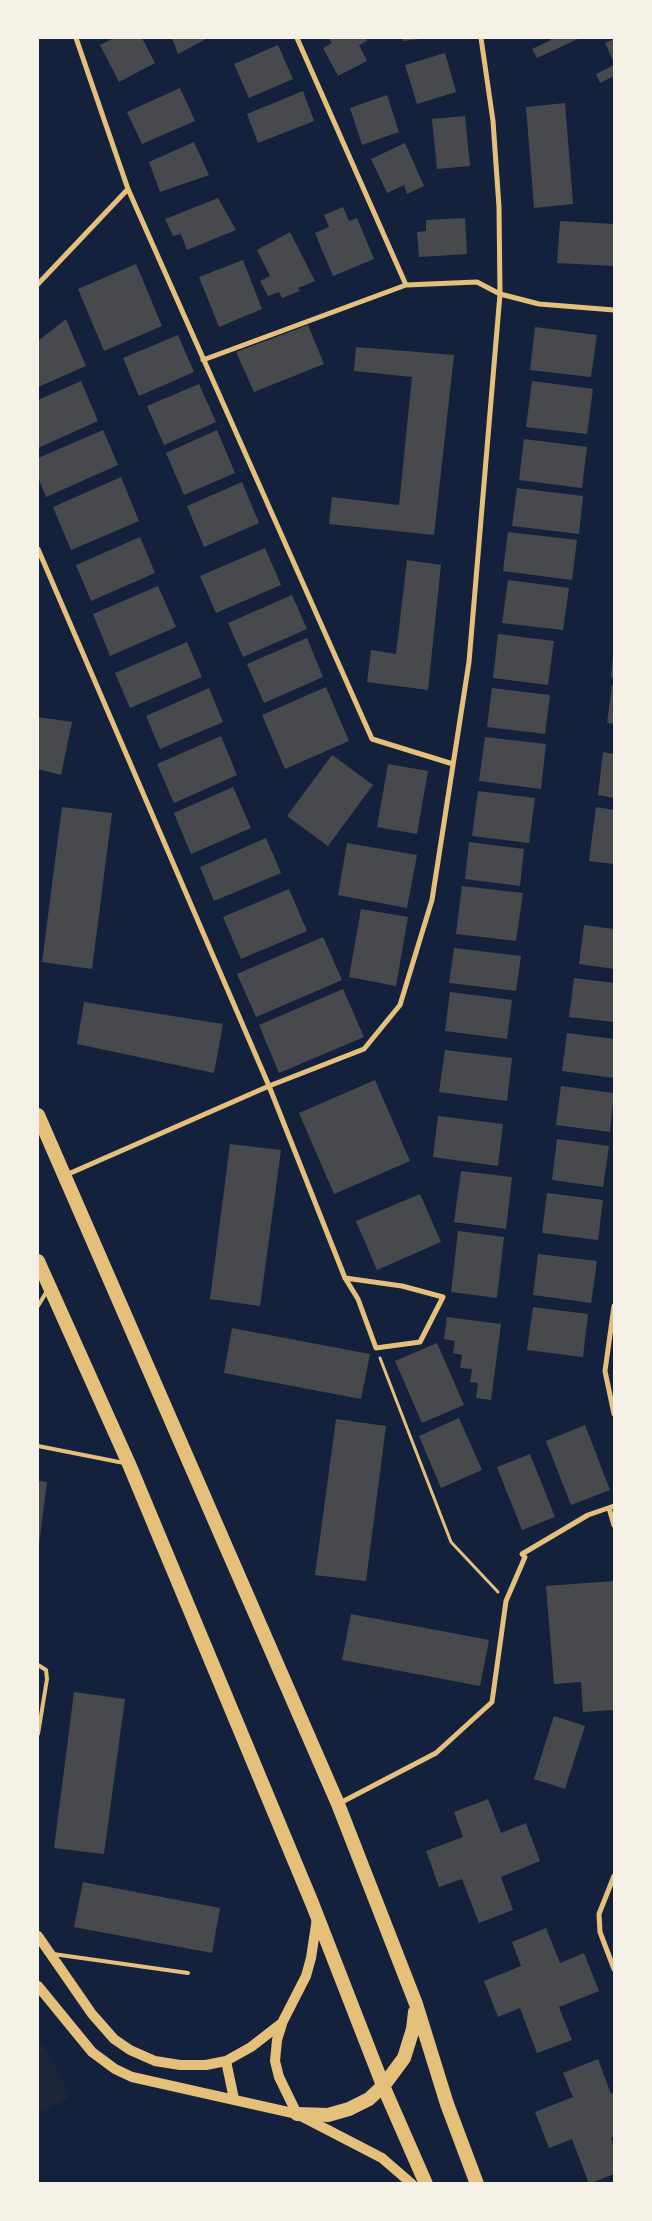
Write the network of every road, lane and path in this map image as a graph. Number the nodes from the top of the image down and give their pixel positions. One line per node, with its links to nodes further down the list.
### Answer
1 (76, 38): 4 (street)
2 (297, 38): 6 (street)
3 (481, 38): 7 (street)
4 (128, 189): 5 (street); 9 (street)
5 (38, 284)
6 (406, 286): 7 (street); 9 (street)
7 (500, 294): 8 (street); 11 (street)
8 (614, 310)
9 (203, 360): 11 (street)
10 (38, 549): 12 (street)
11 (453, 764): 12 (street)
12 (269, 1086): 14 (street); 16 (street)
13 (38, 1115): 14 (highway)
14 (63, 1176): 29 (highway)
15 (38, 1261): 17 (highway)
16 (344, 1278): 20 (street); 20 (street)
17 (49, 1287): 18 (lane); 23 (highway)
18 (38, 1306)
19 (614, 1306): 21 (street)
20 (376, 1348): 26 (path)
21 (614, 1414)
22 (38, 1446): 23 (lane)
23 (128, 1464): 31 (highway)
24 (612, 1507): 25 (street); 26 (street)
25 (614, 1524)
26 (506, 1601): 29 (street)
27 (38, 1665): 28 (lane)
28 (38, 1734)
29 (338, 1804): 37 (highway)
30 (614, 1876): 34 (street)
31 (317, 1917): 38 (main road); 40 (highway)
32 (38, 1936): 33 (main road)
33 (48, 1954): 35 (lane); 39 (main road)
34 (614, 1969)
35 (188, 1973)
36 (38, 1986): 41 (main road)
37 (416, 2004): 40 (highway); 45 (highway)
38 (282, 2023): 39 (main road); 42 (main road)
39 (226, 2061): 41 (main road)
40 (384, 2086): 42 (highway); 44 (highway)
41 (234, 2099): 42 (main road)
42 (297, 2114): 43 (main road)
43 (412, 2184)
44 (426, 2184)
45 (477, 2184)

